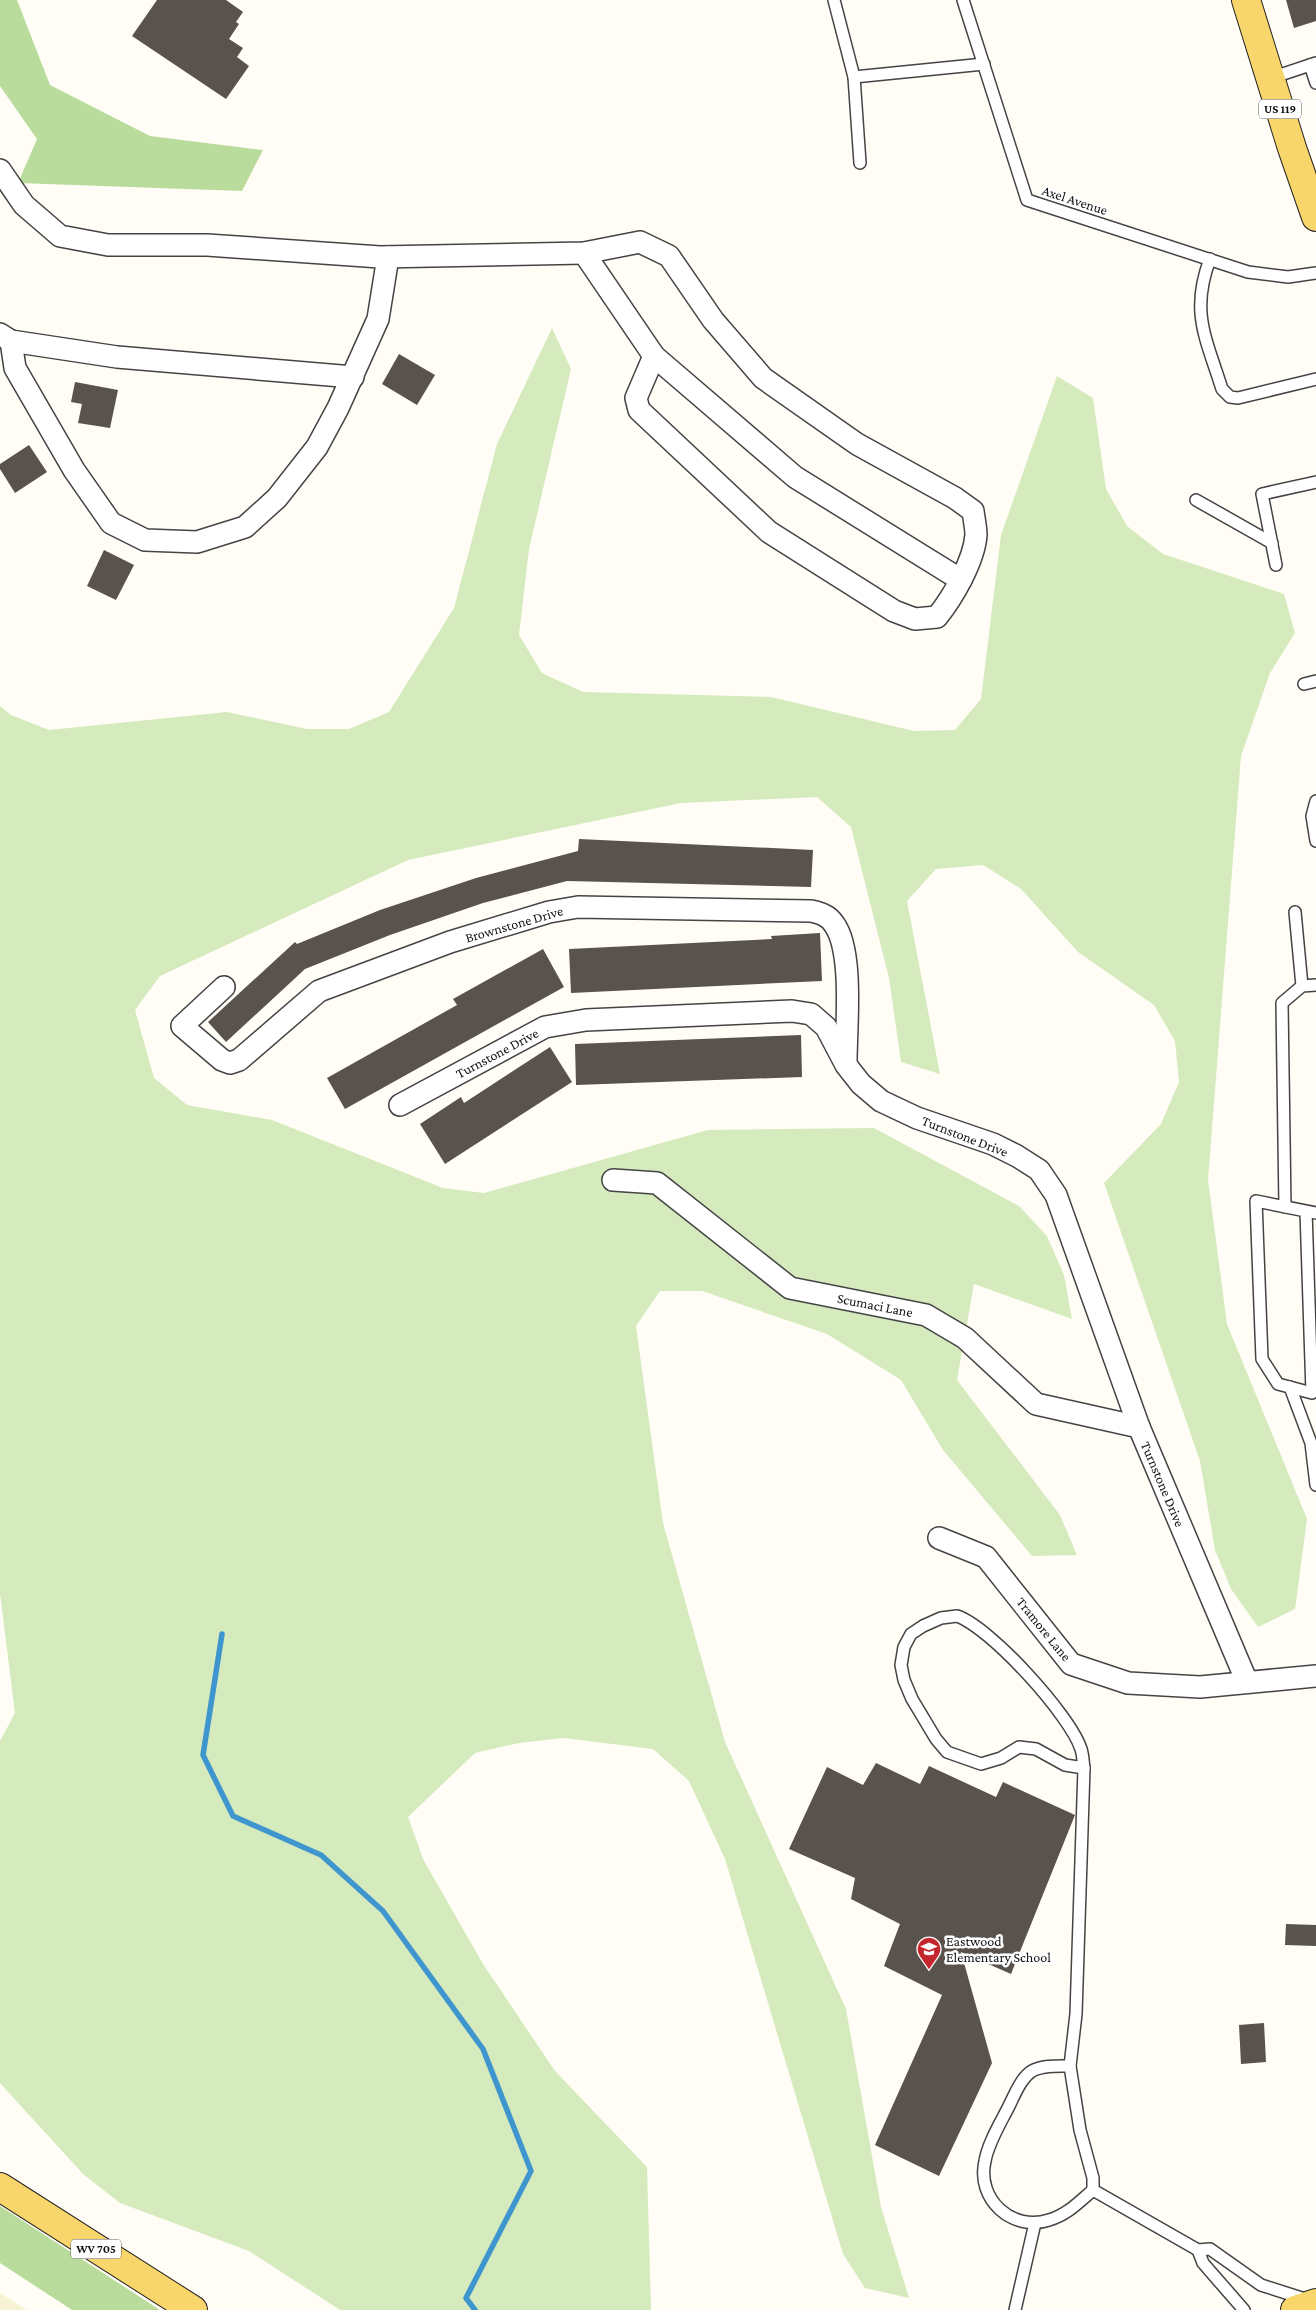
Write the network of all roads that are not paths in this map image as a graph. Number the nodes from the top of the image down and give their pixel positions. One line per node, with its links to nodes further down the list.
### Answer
1 (834, 0): 6 (lane)
2 (964, 0): 4 (lane, Axel Avenue)
3 (1246, 0): 7 (main road, US 119)
4 (984, 64): 6 (lane); 14 (lane, Axel Avenue)
5 (1313, 64): 7 (lane); 8 (lane)
6 (854, 77): 9 (lane)
7 (1271, 78): 11 (main road, US 119)
8 (1316, 83)
9 (860, 163)
10 (0, 170): 13 (street)
11 (1314, 206)
12 (584, 253): 13 (street); 17 (street); 24 (street)
13 (388, 257): 18 (street)
14 (1210, 259): 15 (lane, Axel Avenue); 19 (lane)
15 (1316, 273)
16 (5, 338): 18 (street); 18 (street)
17 (654, 356): 24 (street); 24 (street)
18 (353, 377)
19 (1316, 379)
20 (1316, 482): 22 (lane)
21 (1196, 500): 22 (lane)
22 (1272, 543): 23 (lane)
23 (1276, 565)
24 (961, 580)
25 (1316, 681): 26 (lane)
26 (1304, 684)
27 (1316, 801): 28 (lane)
28 (1316, 841)
29 (1295, 912): 31 (lane)
30 (1316, 985): 31 (lane)
31 (1302, 986): 36 (lane)
32 (224, 988): 33 (street, Brownstone Drive)
33 (846, 1065): 34 (street, Turnstone Drive); 39 (street, Turnstone Drive)
34 (400, 1105)
35 (613, 1180): 39 (street, Scumaci Lane)
36 (1285, 1207): 37 (lane); 38 (lane)
37 (1311, 1212): 38 (lane)
38 (1290, 1387): 40 (lane)
39 (1139, 1427): 44 (street, Turnstone Drive)
40 (1314, 1444): 41 (lane)
41 (1316, 1485)
42 (939, 1538): 44 (street, Tramore Lane)
43 (1316, 1676): 44 (street, Tramore Lane)
44 (1247, 1682)
45 (1084, 1768): 45 (lane); 46 (lane)
46 (1070, 2066): 48 (lane); 49 (lane)
47 (0, 2187): 52 (main road, WV 705)
48 (1092, 2190): 49 (lane); 50 (lane)
49 (1035, 2223): 53 (lane)
50 (1198, 2250): 51 (lane); 54 (lane)
51 (1316, 2302): 55 (main road)
52 (193, 2310)
53 (1015, 2310)
54 (1244, 2310)
55 (1295, 2310)

